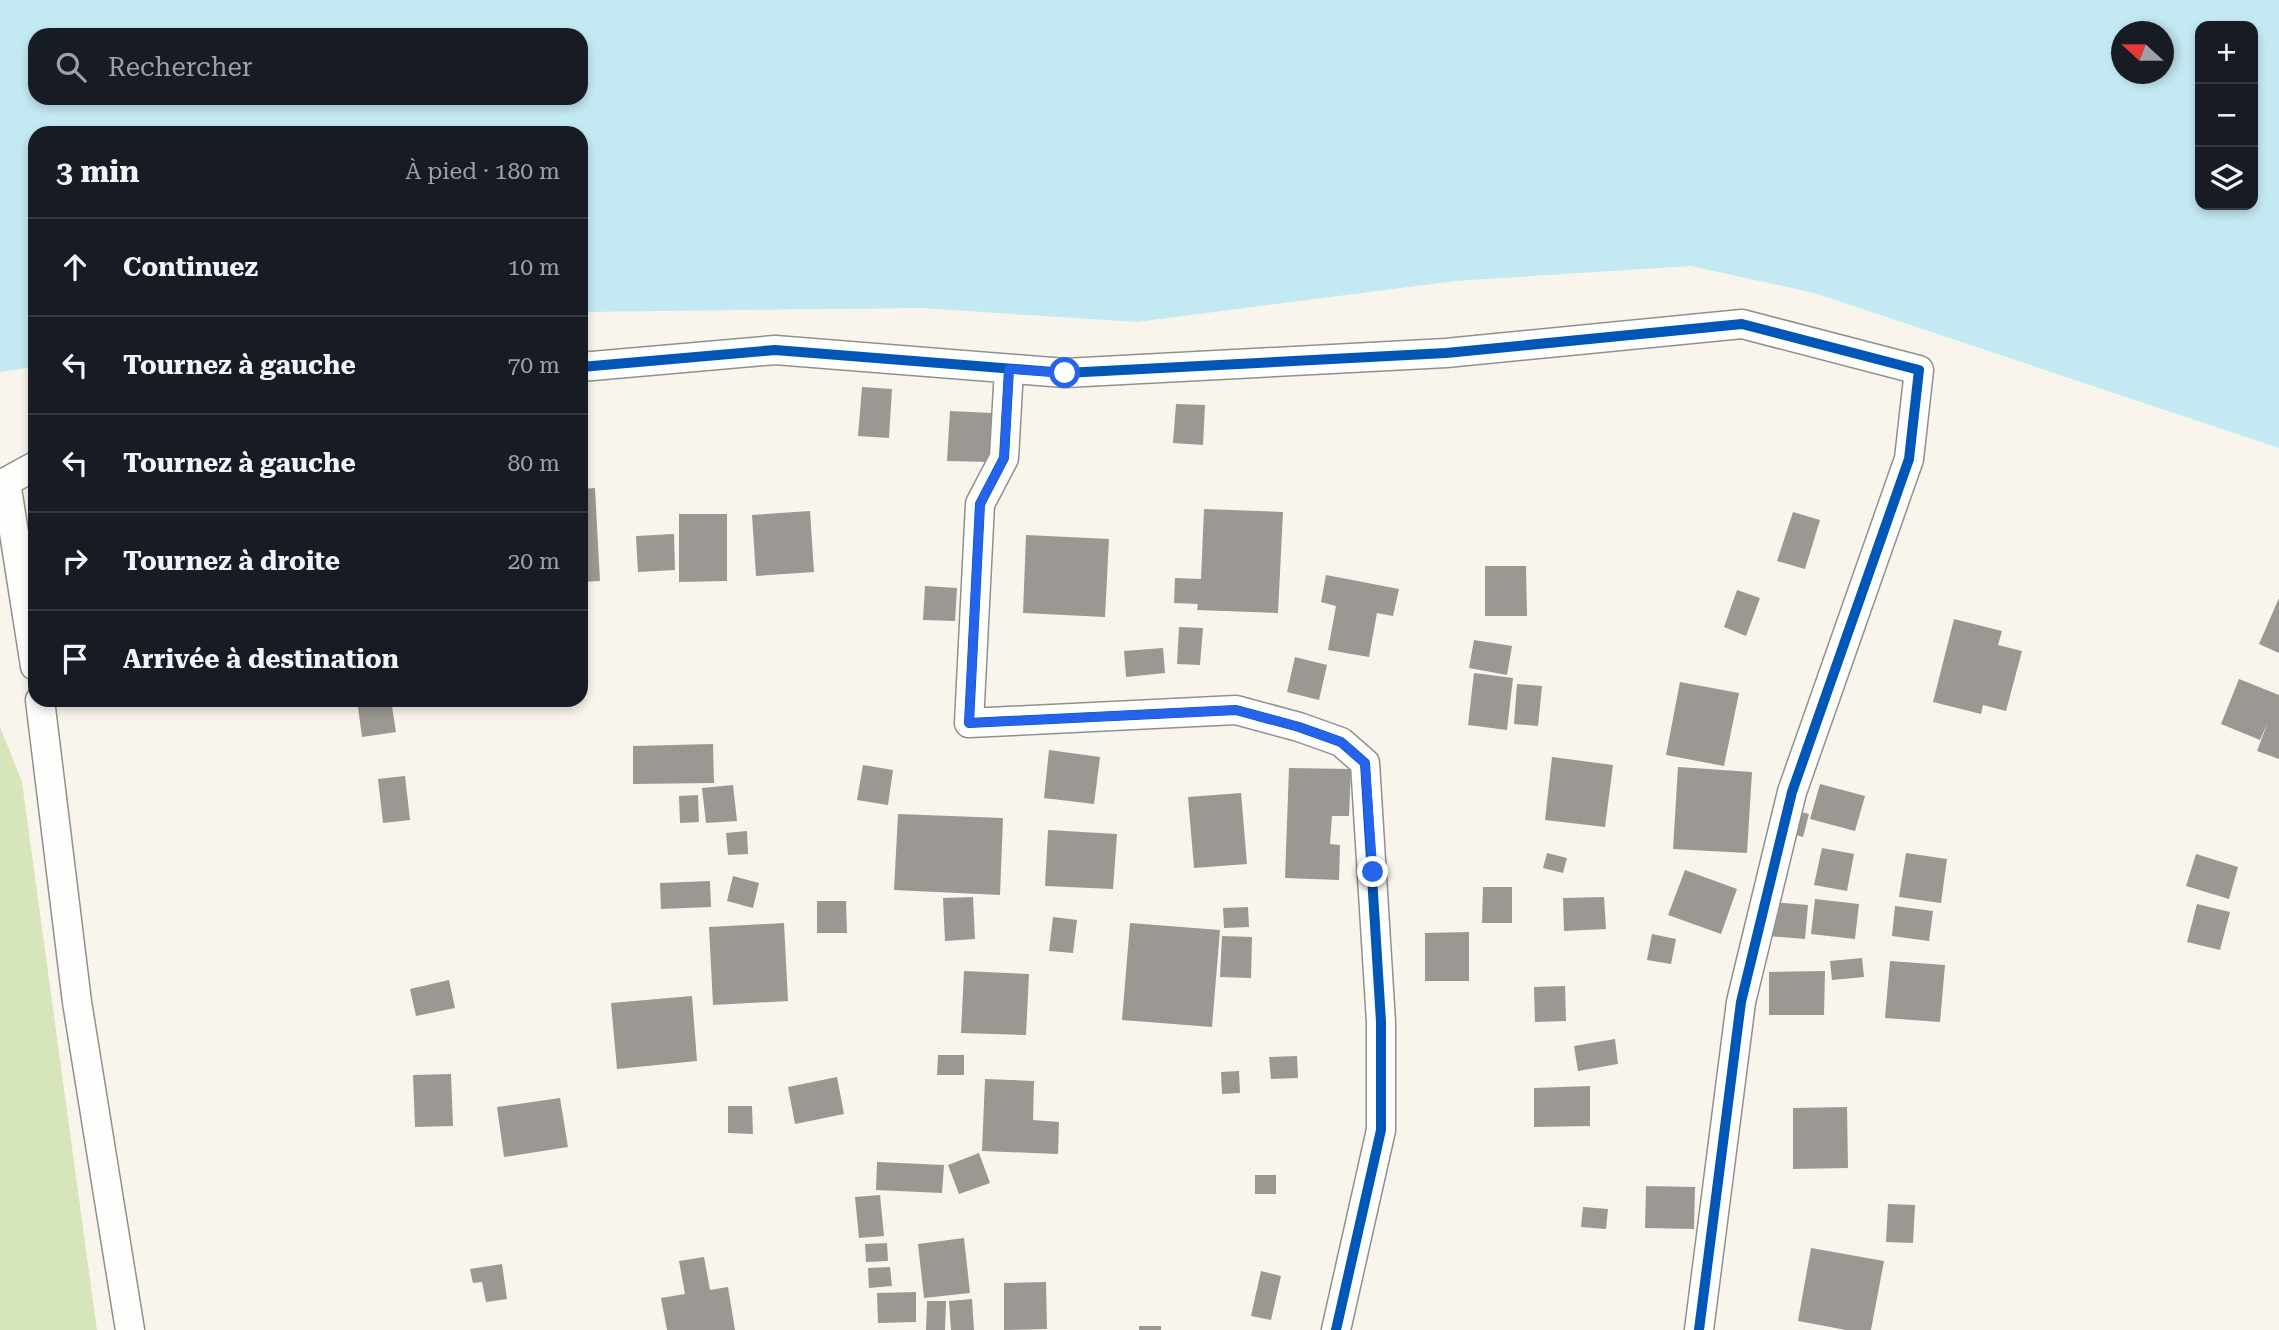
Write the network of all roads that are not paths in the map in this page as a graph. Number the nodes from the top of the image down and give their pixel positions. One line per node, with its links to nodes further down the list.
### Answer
1 (588, 366): 2 (street)
2 (1009, 369): 7 (street); 8 (street)
3 (28, 470): 4 (street)
4 (28, 622)
5 (41, 707): 6 (street)
6 (130, 1330)
7 (1336, 1330)
8 (1699, 1330)

